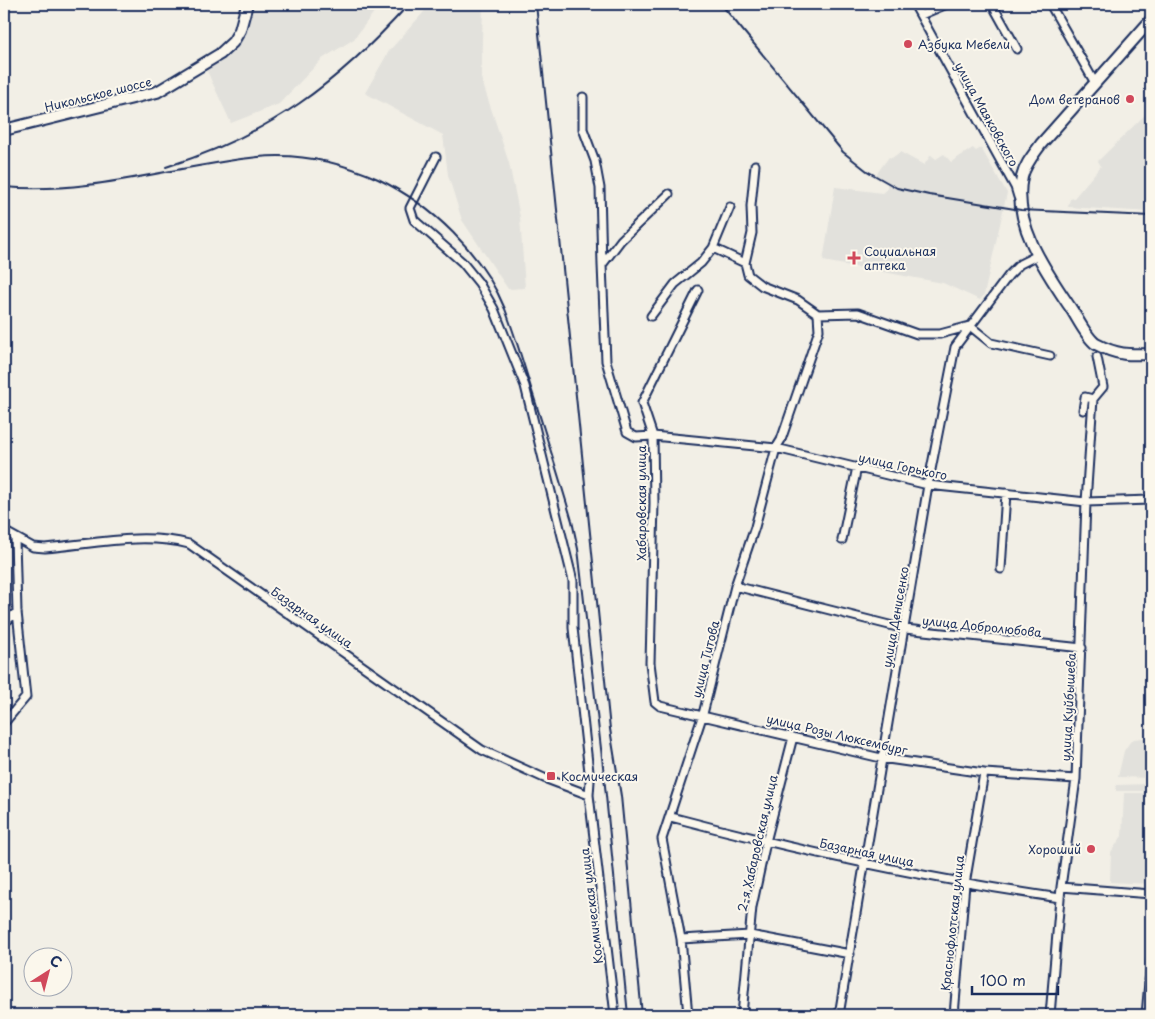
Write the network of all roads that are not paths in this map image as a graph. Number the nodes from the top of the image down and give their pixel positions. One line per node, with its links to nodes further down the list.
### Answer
1 (247, 4): 11 (street, Никольское шоссе)
2 (914, 4): 6 (street, улица Маяковского)
3 (947, 4): 6 (street)
4 (992, 4): 8 (street)
5 (1050, 4): 9 (street)
6 (921, 15): 16 (street, улица Маяковского)
7 (1151, 20): 9 (street)
8 (1017, 49)
9 (1095, 83): 16 (street)
10 (583, 97): 20 (street)
11 (4, 130)
12 (436, 157): 53 (street, Космическая улица)
13 (755, 165): 19 (street)
14 (669, 194): 20 (street)
15 (730, 207): 17 (street)
16 (1022, 210): 18 (street)
17 (713, 248): 19 (street); 23 (street)
18 (1038, 255): 24 (street, улица Денисенко); 25 (street)
19 (745, 263): 22 (street)
20 (602, 265): 30 (street, улица Горького)
21 (698, 290): 30 (street, Хабаровская улица)
22 (818, 314): 24 (street); 31 (street, улица Титова)
23 (651, 316)
24 (970, 326): 26 (street); 33 (street, улица Денисенко)
25 (1151, 354)
26 (1050, 356)
27 (1097, 358): 28 (street, улица Куйбышева)
28 (1093, 399): 29 (street, улица Куйбышева); 36 (street, улица Куйбышева)
29 (1083, 410)
30 (653, 436): 31 (street, улица Горького); 46 (street, Хабаровская улица)
31 (776, 448): 32 (street, улица Горького); 41 (street, улица Титова)
32 (857, 467): 33 (street, улица Горького); 39 (street)
33 (928, 485): 34 (street, улица Горького); 44 (street, улица Денисенко)
34 (1006, 493): 36 (street, улица Горького); 40 (street)
35 (1151, 500): 36 (street, улица Горького)
36 (1086, 502): 45 (street, улица Куйбышева)
37 (4, 532): 38 (street, Базарная улица)
38 (15, 539): 42 (street); 53 (street, Базарная улица)
39 (842, 540)
40 (1001, 569)
41 (735, 586): 44 (street, улица Добролюбова); 47 (street, улица Титова)
42 (18, 612): 43 (street); 48 (street)
43 (4, 624)
44 (905, 629): 45 (street, улица Добролюбова); 50 (street, улица Денисенко)
45 (1082, 648): 52 (street, улица Куйбышева)
46 (655, 702): 47 (street, улица Розы Люксембург)
47 (702, 714): 49 (street, улица Розы Люксембург); 54 (street, улица Титова)
48 (4, 723)
49 (793, 737): 50 (street, улица Розы Люксембург); 55 (street, 2-я Хабаровская улица)
50 (881, 758): 51 (street, улица Розы Люксембург); 56 (street, улица Денисенко)
51 (984, 773): 52 (street, улица Розы Люксембург); 57 (street, Краснофлотская улица)
52 (1076, 779): 58 (street, улица Куйбышева)
53 (589, 795): 65 (street, Космическая улица)
54 (671, 817): 55 (street, Базарная улица); 62 (street, улица Титова)
55 (766, 842): 56 (street, Базарная улица); 61 (street, 2-я Хабаровская улица)
56 (866, 863): 57 (street, Базарная улица); 63 (street, улица Денисенко)
57 (965, 884): 60 (street, Базарная улица); 69 (street, Краснофлотская улица)
58 (1061, 887): 59 (street); 60 (street, улица Куйбышева)
59 (1151, 894)
60 (1060, 898): 70 (street, улица Куйбышева)
61 (750, 935): 62 (street); 63 (street); 67 (street, 2-я Хабаровская улица)
62 (681, 940): 66 (street, улица Титова)
63 (850, 954): 68 (street, улица Денисенко)
64 (1151, 960): 71 (street)
65 (615, 1015)
66 (688, 1015)
67 (742, 1015)
68 (839, 1015)
69 (954, 1015)
70 (1050, 1015)
71 (1146, 1015)

